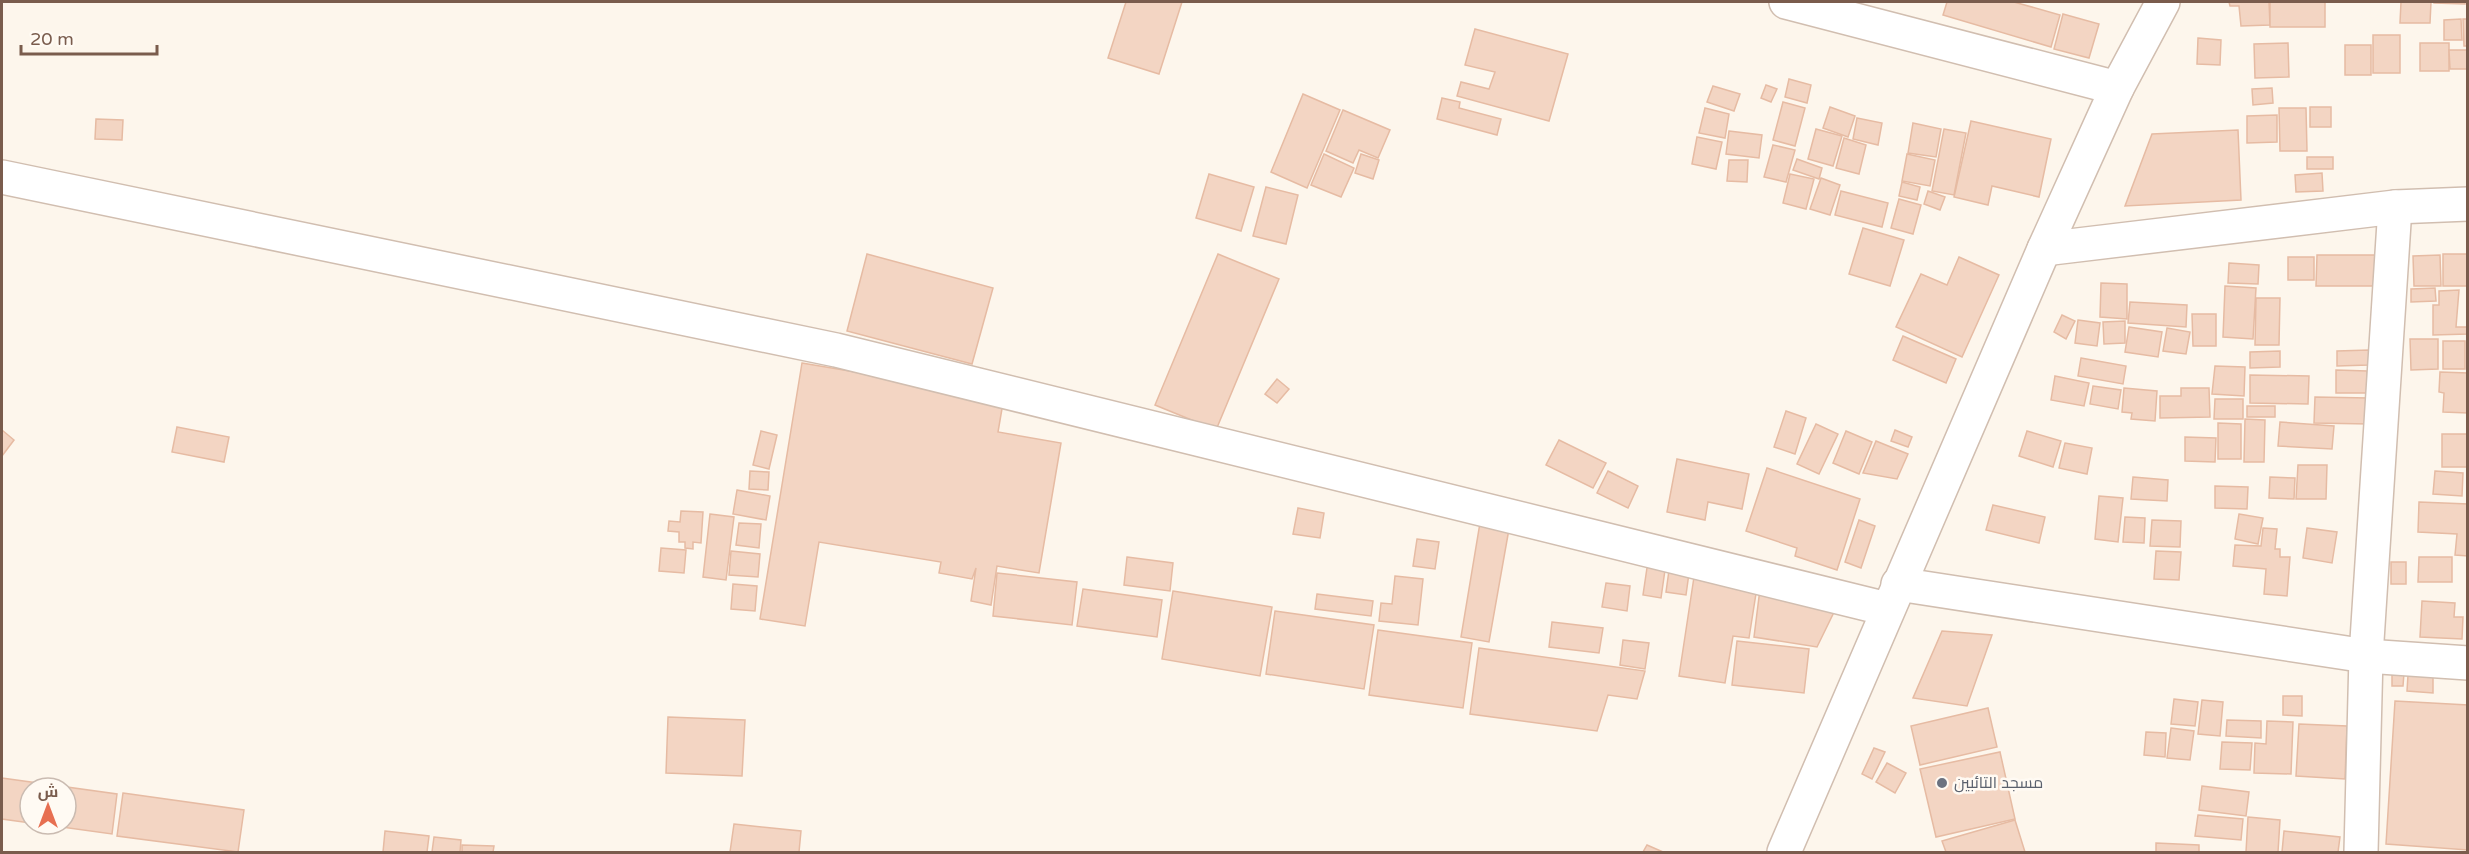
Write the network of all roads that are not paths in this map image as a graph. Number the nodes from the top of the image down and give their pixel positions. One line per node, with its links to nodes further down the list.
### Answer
1 (1786, 2): 3 (street)
2 (2163, 2): 3 (street)
3 (2117, 88): 7 (street)
4 (2, 177): 8 (street)
5 (2468, 204): 6 (street)
6 (2394, 207): 7 (street); 9 (street)
7 (2044, 249): 8 (street)
8 (1893, 596): 9 (street); 11 (street)
9 (2366, 656): 10 (street); 12 (street)
10 (2468, 663)
11 (1784, 852)
12 (2361, 852)

